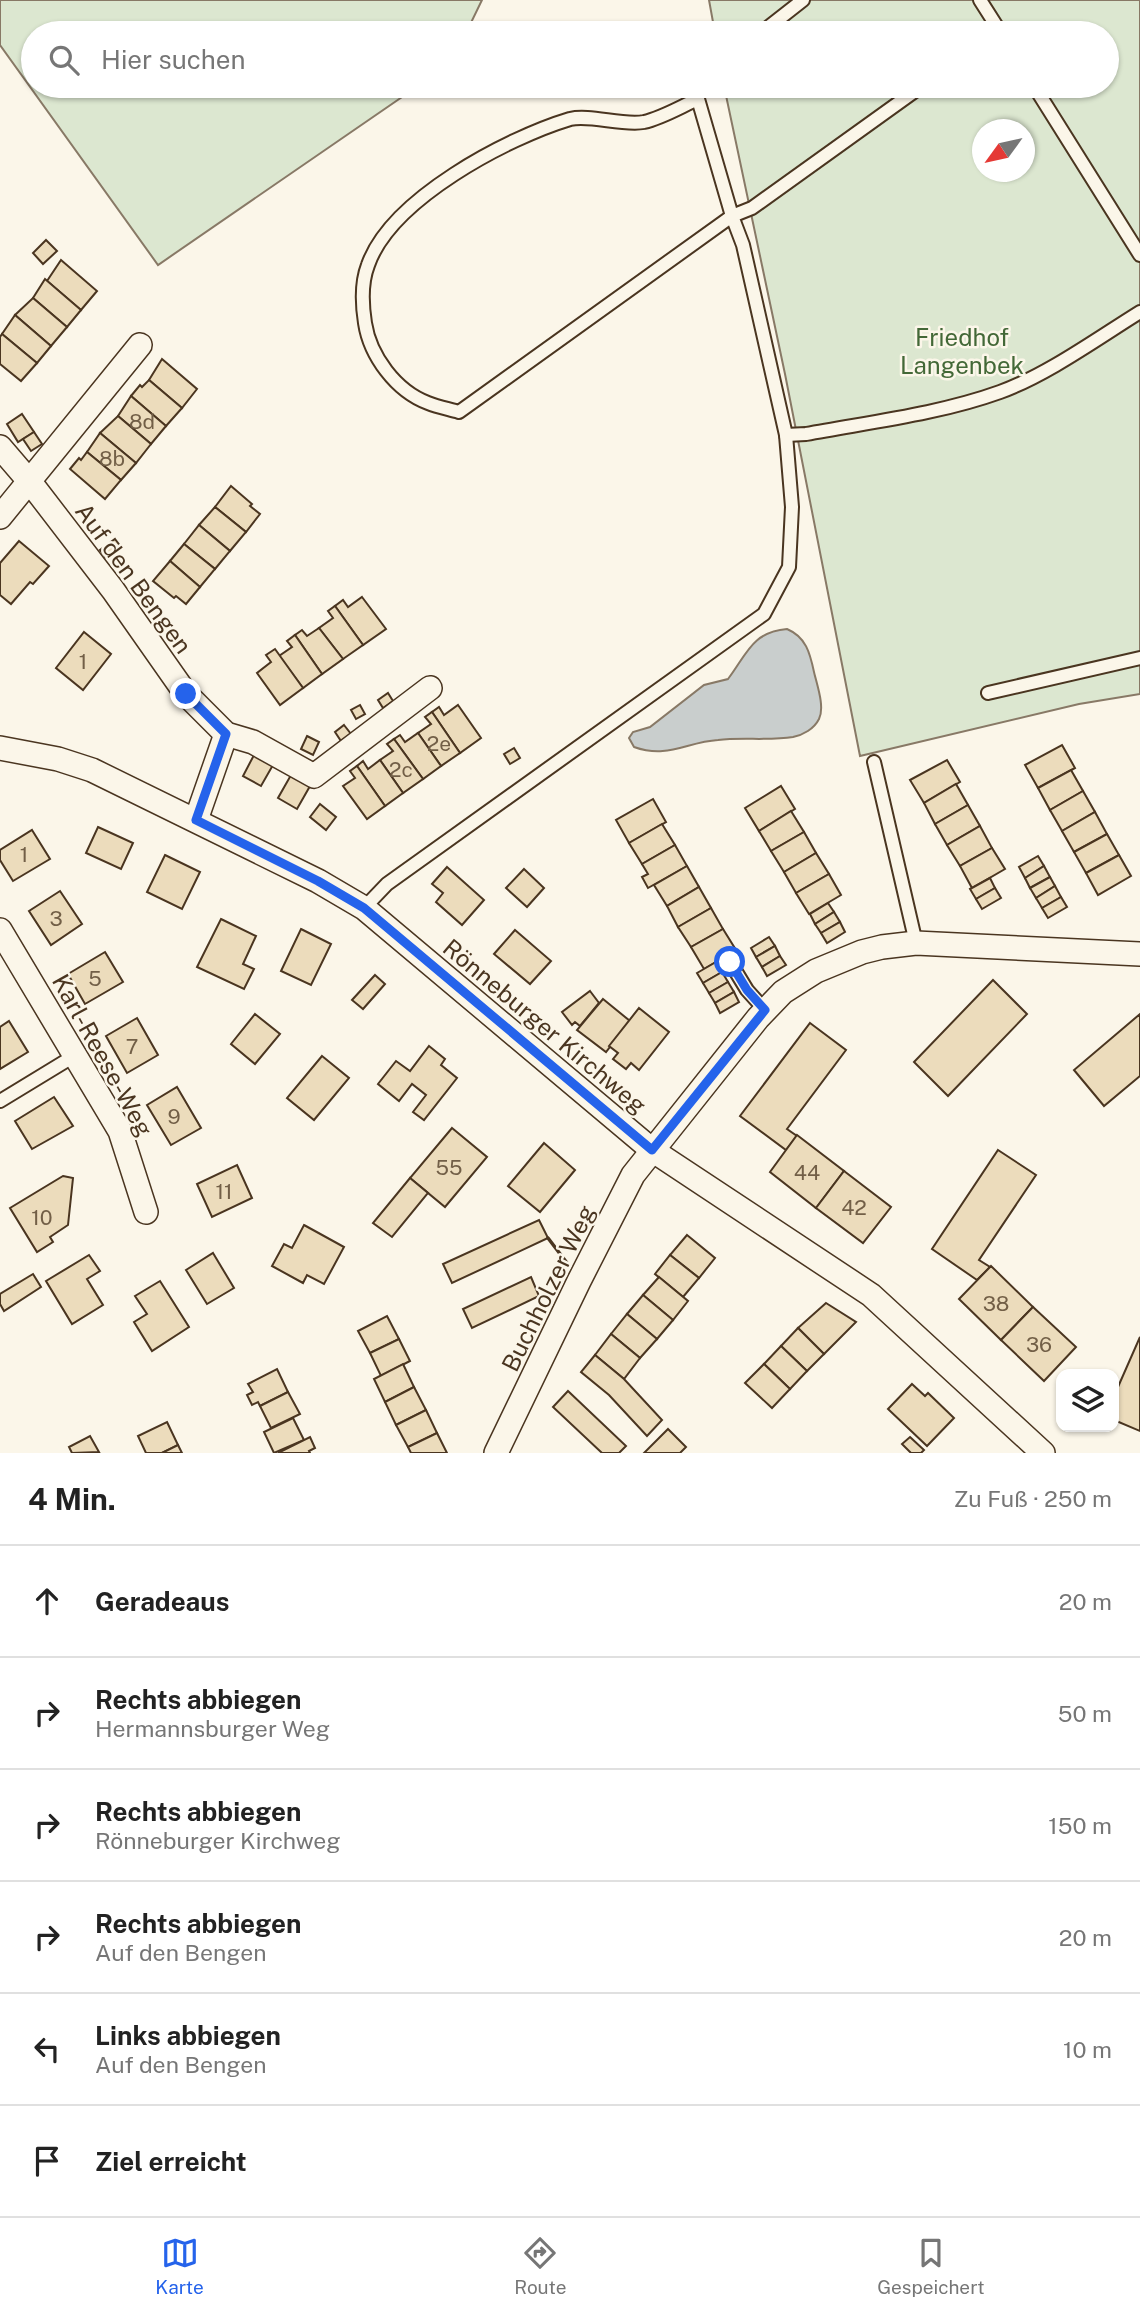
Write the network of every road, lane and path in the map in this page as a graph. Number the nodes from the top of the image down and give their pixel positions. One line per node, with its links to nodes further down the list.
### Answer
1 (803, 0): 3 (lane)
2 (980, 0): 4 (lane)
3 (776, 21)
4 (992, 21)
5 (905, 98): 7 (lane)
6 (1042, 98): 8 (lane)
7 (732, 216): 7 (lane); 11 (lane)
8 (1140, 255)
9 (1140, 312): 11 (lane)
10 (140, 345): 13 (street)
11 (786, 435): 22 (lane)
12 (0, 447): 13 (street, Auf den Bengen)
13 (30, 482): 14 (street); 18 (street, Auf den Bengen)
14 (0, 517)
15 (1140, 658): 17 (lane)
16 (430, 688): 18 (street, Auf den Bengen)
17 (988, 693)
18 (226, 734): 21 (street)
19 (0, 748): 21 (street, Rönneburger Kirchweg)
20 (874, 762): 24 (lane)
21 (196, 820): 22 (street, Rönneburger Kirchweg)
22 (364, 908): 30 (street, Rönneburger Kirchweg)
23 (0, 930): 28 (street, Karl-Reese-Weg)
24 (916, 943): 25 (street, Buchholzer Weg); 27 (street, Buchholzer Weg)
25 (1140, 954)
26 (730, 962): 27 (lane)
27 (765, 1010): 30 (street, Buchholzer Weg)
28 (74, 1056): 29 (lane); 31 (street, Karl-Reese-Weg)
29 (0, 1101)
30 (652, 1150): 32 (street, Buchholzer Weg); 33 (street, Rönneburger Kirchweg)
31 (146, 1212)
32 (496, 1453)
33 (1043, 1453)

